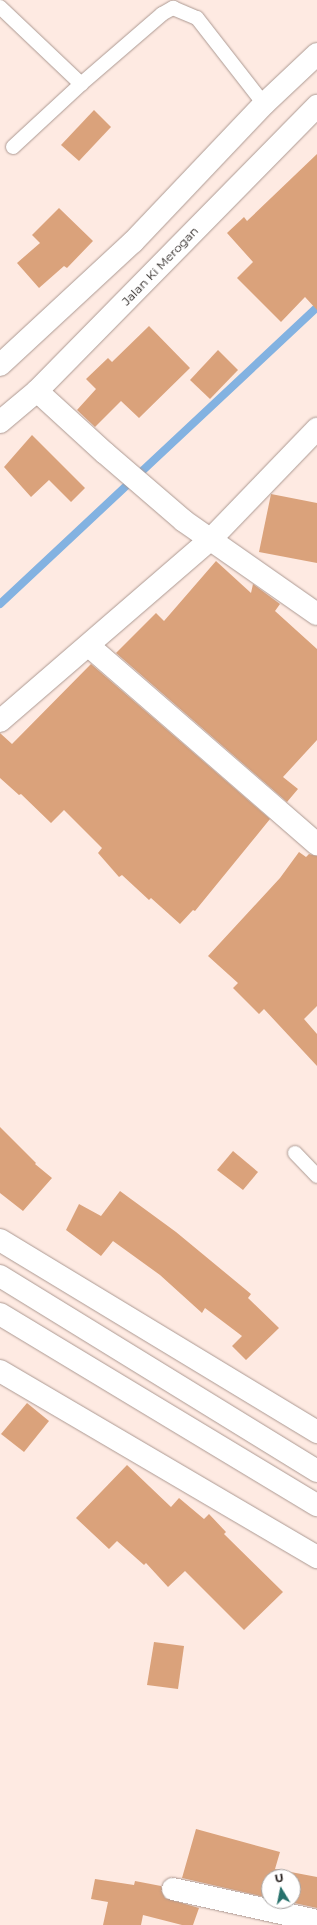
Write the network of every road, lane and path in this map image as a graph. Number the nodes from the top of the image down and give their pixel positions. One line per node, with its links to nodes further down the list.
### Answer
1 (0, 7): 3 (lane)
2 (317, 54): 4 (main road)
3 (81, 84): 4 (lane); 6 (lane)
4 (264, 104): 7 (main road)
5 (317, 106): 8 (main road, Jalan Ki Merogan)
6 (13, 147)
7 (0, 365)
8 (37, 391): 9 (main road, Jalan Ki Merogan); 11 (main road)
9 (0, 422)
10 (317, 429): 11 (main road)
11 (211, 539): 12 (main road); 13 (main road)
12 (317, 614)
13 (89, 646): 14 (main road); 15 (main road)
14 (0, 721)
15 (317, 844)
16 (295, 1153): 17 (lane)
17 (317, 1176)
18 (0, 1240): 22 (main road)
19 (0, 1276): 23 (main road)
20 (0, 1314): 24 (main road)
21 (0, 1371): 25 (main road)
22 (317, 1432)
23 (317, 1471)
24 (317, 1505)
25 (317, 1557)
26 (173, 1889): 27 (main road)
27 (317, 1921)

